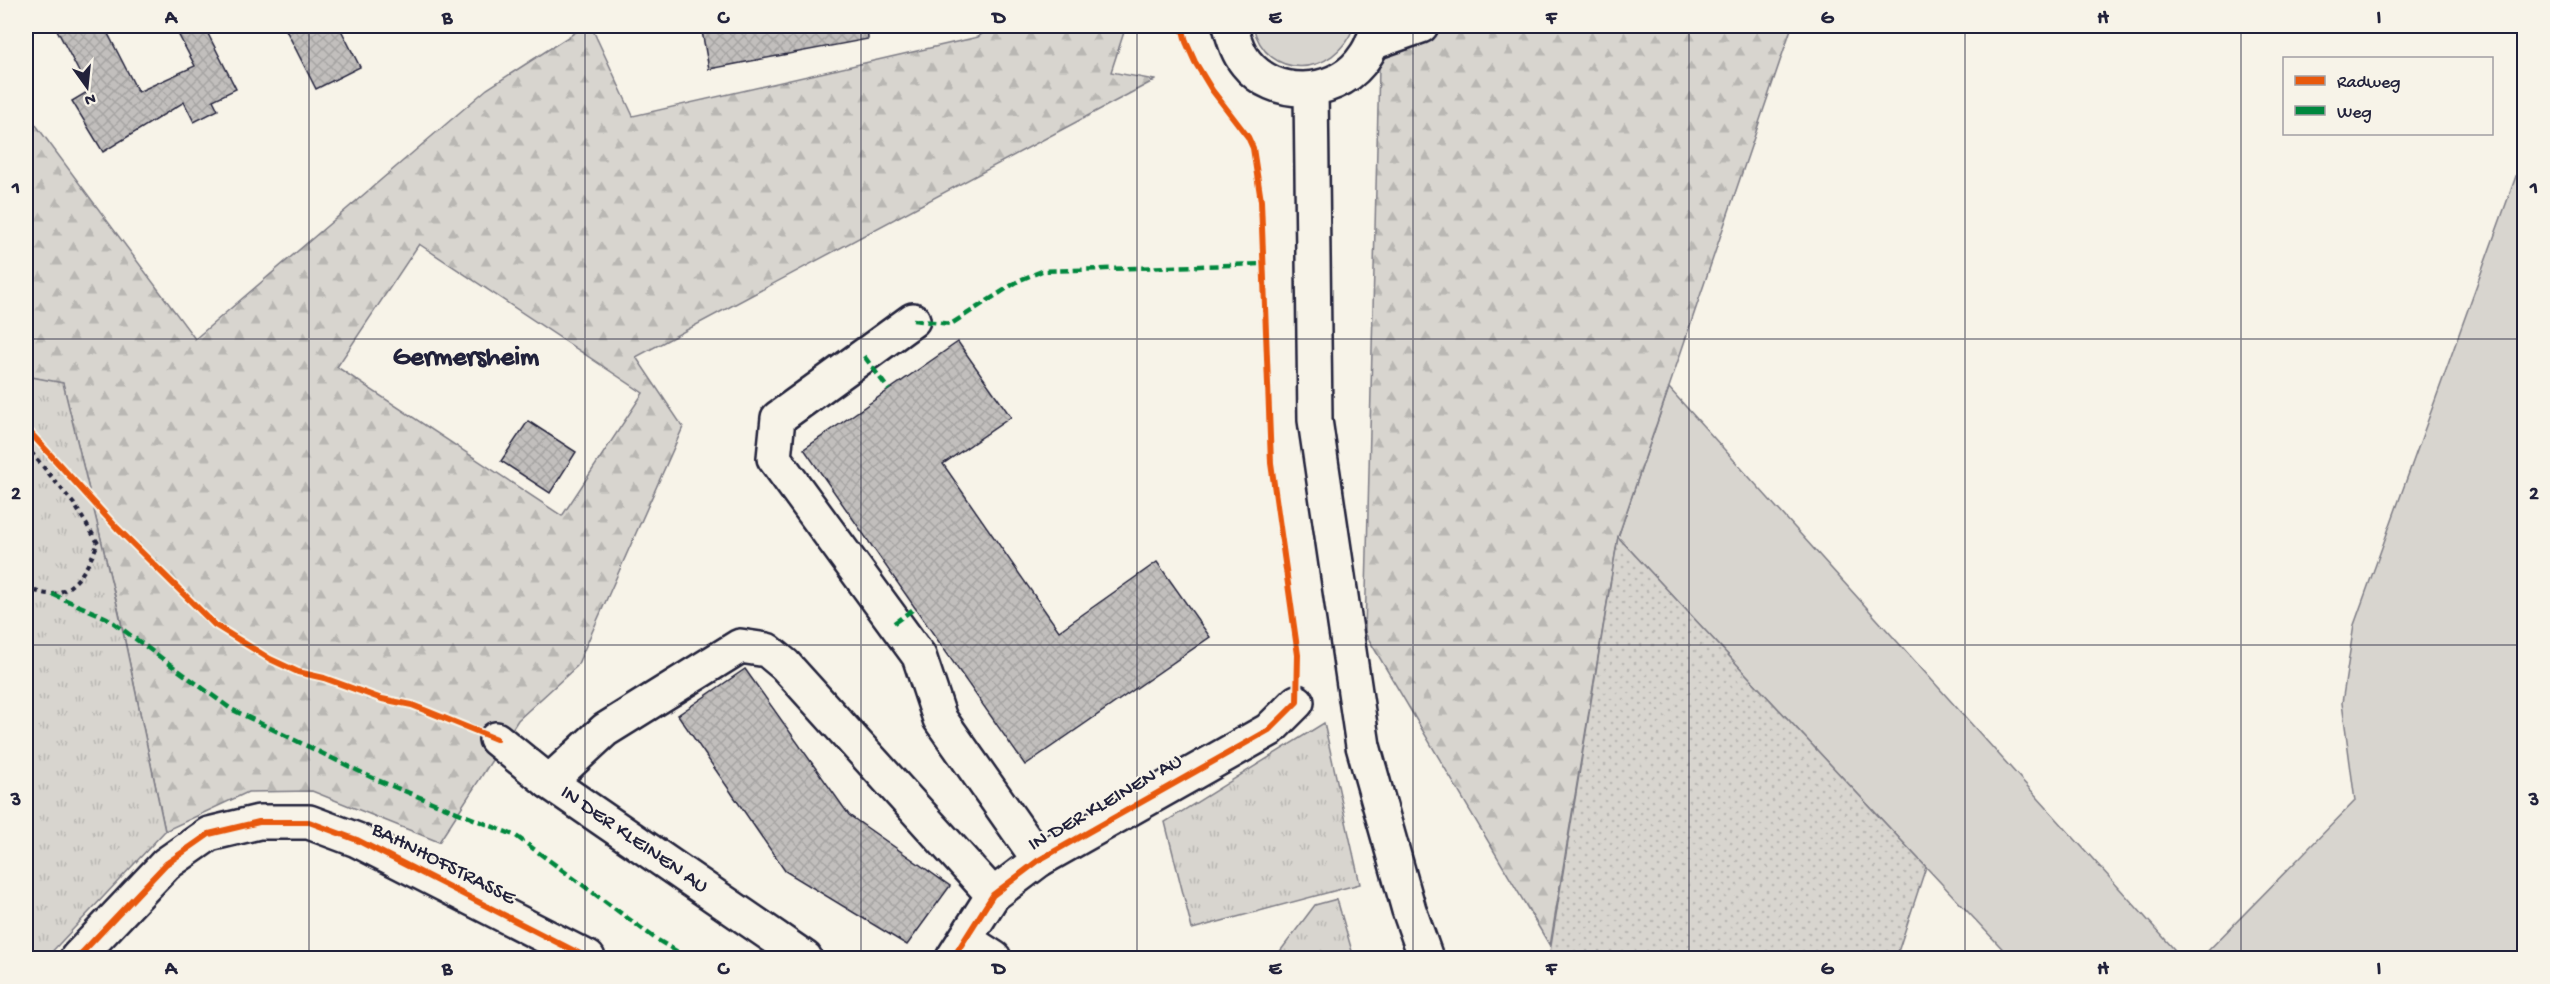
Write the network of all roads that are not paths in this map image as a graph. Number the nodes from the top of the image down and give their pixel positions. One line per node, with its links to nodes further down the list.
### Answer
1 (1230, 26): 4 (street)
2 (1421, 26): 3 (street)
3 (1374, 34): 4 (street)
4 (1311, 90): 16 (street)
5 (914, 320): 9 (street)
6 (1297, 702): 9 (street, IN DER KLEINEN AU)
7 (496, 739): 8 (street, IN DER KLEINEN AU)
8 (549, 782): 10 (street); 14 (street, IN DER KLEINEN AU)
9 (1039, 860): 10 (street, IN DER KLEINEN AU)
10 (993, 895): 11 (street, IN DER KLEINEN AU)
11 (960, 949): 15 (street)
12 (77, 958): 13 (street, BAHNHOFSTRASSE)
13 (588, 958)
14 (805, 958)
15 (994, 958)
16 (1426, 958)

